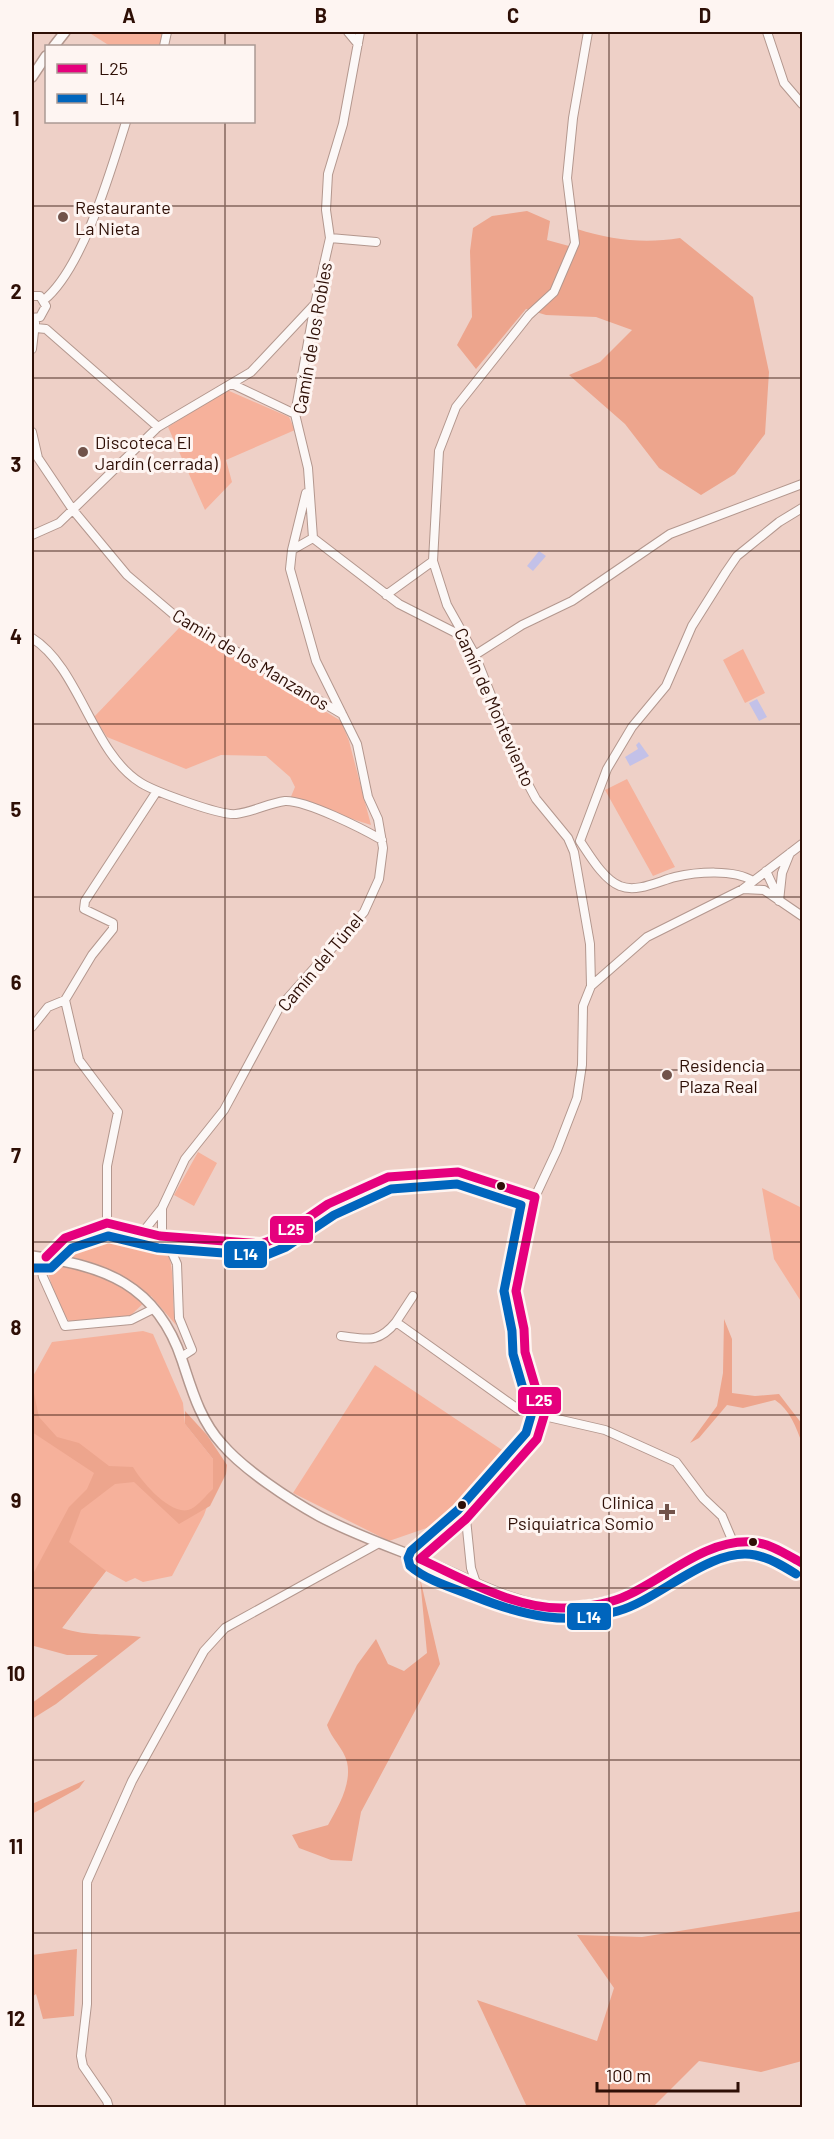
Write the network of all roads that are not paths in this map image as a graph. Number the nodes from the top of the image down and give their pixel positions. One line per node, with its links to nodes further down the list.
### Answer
1 (65, 32): 7 (street)
2 (348, 32): 6 (street)
3 (360, 32): 6 (street, Camín de los Robles)
4 (588, 32): 33 (street, Camín de Monteviento)
5 (766, 32): 10 (street)
6 (358, 44): 12 (street, Camín de los Robles)
7 (55, 45)
8 (45, 58): 9 (street)
9 (32, 77)
10 (802, 104)
11 (126, 123): 15 (street)
12 (330, 238): 13 (street); 16 (street, Camín de los Robles)
13 (376, 242)
14 (32, 296): 15 (street)
15 (44, 300): 17 (street)
16 (315, 304): 20 (street); 21 (street, Camín de los Robles)
17 (33, 318): 18 (street)
18 (36, 328): 19 (street); 22 (street)
19 (32, 349)
20 (232, 384): 21 (street); 22 (street)
21 (295, 414): 26 (street, Camín de los Robles)
22 (158, 427): 29 (street)
23 (32, 432): 24 (street, Camin de los Manzanos)
24 (42, 463): 25 (street); 29 (street, Camin de los Manzanos)
25 (32, 464)
26 (307, 483): 31 (street, Camín de los Robles); 32 (street, Camín del Túnel)
27 (802, 484): 37 (street)
28 (802, 508): 44 (street)
29 (73, 510): 30 (street); 38 (street, Camin de los Manzanos)
30 (32, 535)
31 (313, 538): 32 (street); 34 (street)
32 (292, 550): 38 (street, Camín del Túnel)
33 (433, 561): 34 (street); 35 (street, Camín de Monteviento)
34 (386, 595): 35 (street)
35 (464, 637): 37 (street, Camín de Monteviento)
36 (32, 638): 39 (street)
37 (475, 655): 48 (street, Camín de Monteviento)
38 (343, 715): 40 (street, Camín del Túnel)
39 (157, 791): 40 (street); 49 (street)
40 (382, 840): 52 (street, Camín del Túnel)
41 (802, 844): 42 (street)
42 (790, 853): 43 (street); 46 (street)
43 (766, 871): 44 (street); 46 (street)
44 (753, 881): 45 (street)
45 (743, 889): 46 (street); 48 (street)
46 (779, 901): 47 (street)
47 (802, 916)
48 (591, 986): 51 (street, Camín de Monteviento)
49 (65, 1000): 50 (street); 53 (street)
50 (32, 1027)
51 (535, 1197): 55 (street); 62 (street, Camín de Monteviento)
52 (162, 1208): 54 (street, Camín del Túnel); 55 (street)
53 (107, 1223): 54 (street); 56 (street)
54 (143, 1232): 55 (street)
55 (164, 1236): 61 (street)
56 (39, 1257): 58 (street); 58 (street)
57 (413, 1296): 59 (street)
58 (153, 1309): 61 (street)
59 (396, 1322): 60 (street); 62 (street)
60 (340, 1336)
61 (181, 1358): 65 (street)
62 (544, 1417): 63 (street); 64 (street)
63 (466, 1519): 66 (street); 68 (street)
64 (733, 1542): 67 (street); 68 (street)
65 (379, 1543): 66 (street); 69 (street)
66 (420, 1559): 68 (street)
67 (802, 1563)
68 (476, 1583)
69 (108, 2108)

